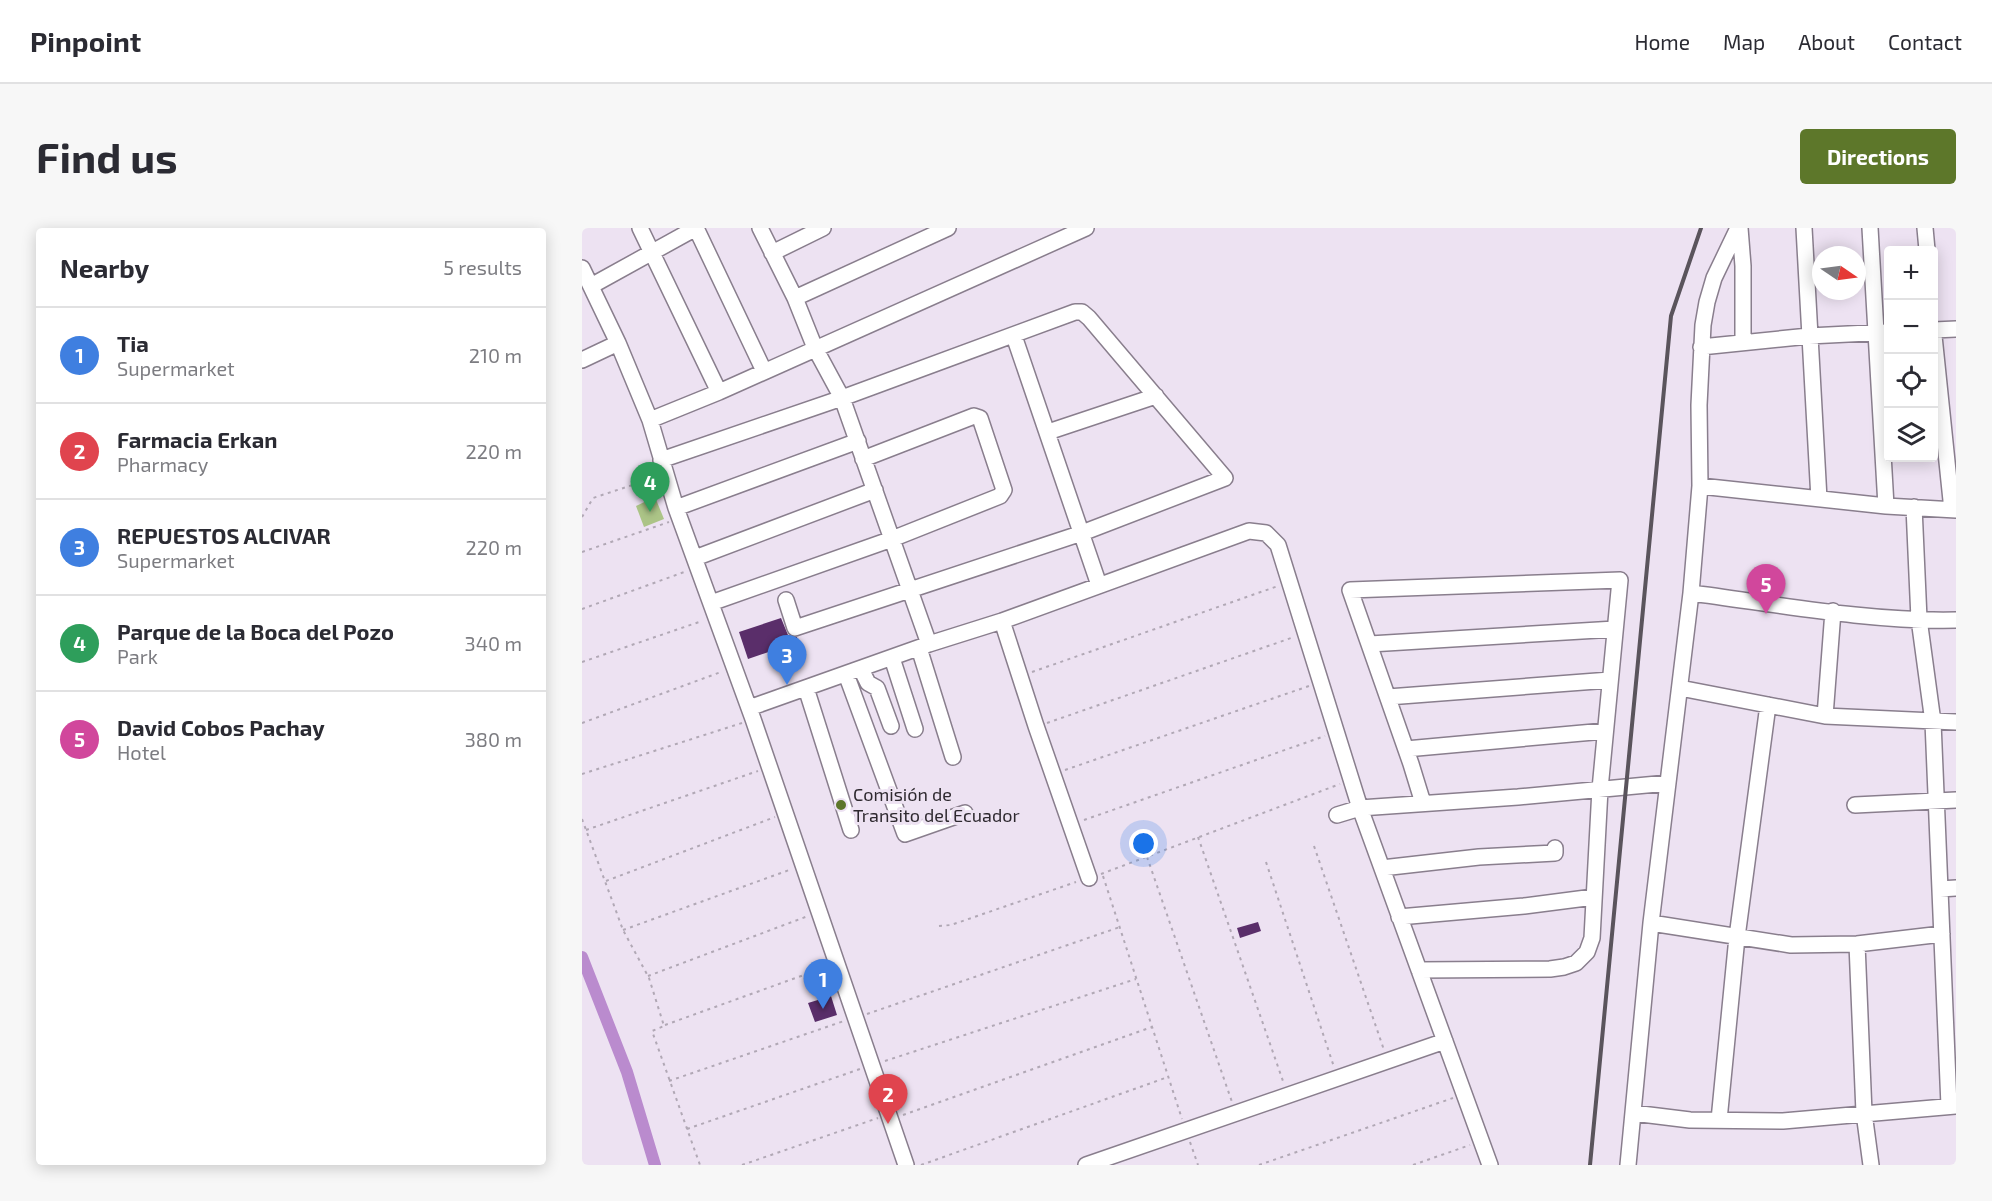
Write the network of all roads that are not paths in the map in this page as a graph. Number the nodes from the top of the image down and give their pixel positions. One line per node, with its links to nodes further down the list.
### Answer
1 (640, 228): 12 (street)
2 (696, 228): 12 (street); 28 (street)
3 (760, 228): 13 (street)
4 (824, 228): 13 (street)
5 (948, 228): 16 (street)
6 (1086, 228): 25 (street)
7 (1739, 228): 22 (street); 24 (street)
8 (1804, 228): 21 (street)
9 (1870, 228): 19 (street)
10 (1925, 228): 11 (street)
11 (1927, 246)
12 (652, 252): 15 (street); 29 (street)
13 (772, 253): 16 (street)
14 (582, 268): 15 (street)
15 (591, 286): 23 (street)
16 (795, 298): 25 (street)
17 (1956, 329): 18 (street)
18 (1938, 330)
19 (1882, 332): 21 (street); 40 (street)
20 (1014, 336): 30 (street); 31 (street); 33 (street)
21 (1809, 336): 22 (street); 39 (street)
22 (1743, 342): 24 (street)
23 (618, 343): 27 (street); 32 (street)
24 (1701, 347): 37 (street)
25 (815, 348): 28 (street); 31 (street)
26 (1936, 354): 42 (street)
27 (582, 360)
28 (764, 370): 29 (street)
29 (719, 392): 32 (street)
30 (1156, 396): 33 (street); 44 (street)
31 (842, 398): 34 (street); 36 (street)
32 (650, 420): 36 (street)
33 (1048, 432): 44 (street)
34 (858, 441): 35 (street); 43 (street)
35 (863, 459): 38 (street); 45 (street)
36 (663, 467): 43 (street)
37 (1700, 486): 39 (street); 49 (street)
38 (875, 490): 45 (street); 46 (street)
39 (1819, 499): 40 (street)
40 (1886, 506): 41 (street)
41 (1914, 507): 42 (street); 53 (street)
42 (1954, 510)
43 (678, 513): 46 (street)
44 (1082, 533): 47 (street); 48 (street)
45 (892, 538): 48 (street); 51 (street)
46 (696, 563): 51 (street)
47 (1100, 585): 55 (street); 81 (street)
48 (909, 589): 50 (street); 58 (street)
49 (1691, 593): 52 (street); 63 (street)
50 (786, 600)
51 (713, 609): 66 (street)
52 (1833, 611): 53 (street); 67 (street)
53 (1919, 619): 54 (street); 68 (street)
54 (1956, 620)
55 (1002, 621): 58 (street); 87 (street)
56 (1615, 629): 57 (street); 57 (street); 61 (street)
57 (1370, 644): 64 (street)
58 (924, 646): 59 (street); 74 (street)
59 (892, 658): 60 (street); 71 (street)
60 (854, 671): 62 (street); 70 (street); 82 (street)
61 (1610, 680): 64 (street); 72 (street)
62 (806, 688): 66 (street); 84 (street)
63 (1680, 688): 65 (street); 75 (street)
64 (1388, 697): 73 (street)
65 (1768, 705): 67 (street); 94 (street)
66 (751, 714): 102 (street)
67 (1825, 716): 68 (street)
68 (1934, 722): 69 (street); 78 (street)
69 (1956, 722)
70 (891, 726)
71 (915, 729)
72 (1605, 731): 73 (street); 76 (street)
73 (1406, 749): 79 (street)
74 (953, 757)
75 (1668, 783): 76 (street); 92 (street)
76 (1600, 789): 79 (street); 90 (street)
77 (1956, 800): 78 (street)
78 (1936, 801): 80 (street); 89 (street)
79 (1423, 803): 81 (street)
80 (1855, 805)
81 (1360, 808): 83 (street); 86 (street)
82 (964, 813)
83 (1336, 816)
84 (851, 830)
85 (1555, 848): 86 (street)
86 (1382, 868): 91 (street)
87 (1096, 876)
88 (1956, 888): 89 (street)
89 (1940, 889): 93 (street)
90 (1594, 897): 91 (street); 96 (street)
91 (1400, 917): 96 (street)
92 (1651, 923): 94 (street); 99 (street)
93 (1942, 934): 95 (street); 98 (street)
94 (1737, 937): 95 (street); 101 (street)
95 (1857, 944): 100 (street)
96 (1419, 970): 97 (street)
97 (1445, 1041): 103 (street); 104 (street)
98 (1952, 1106): 100 (street)
99 (1633, 1113): 101 (street); 105 (street)
100 (1864, 1113): 101 (street); 106 (street)
101 (1719, 1120)
102 (906, 1165)
103 (1086, 1165)
104 (1490, 1165)
105 (1628, 1165)
106 (1871, 1165)

